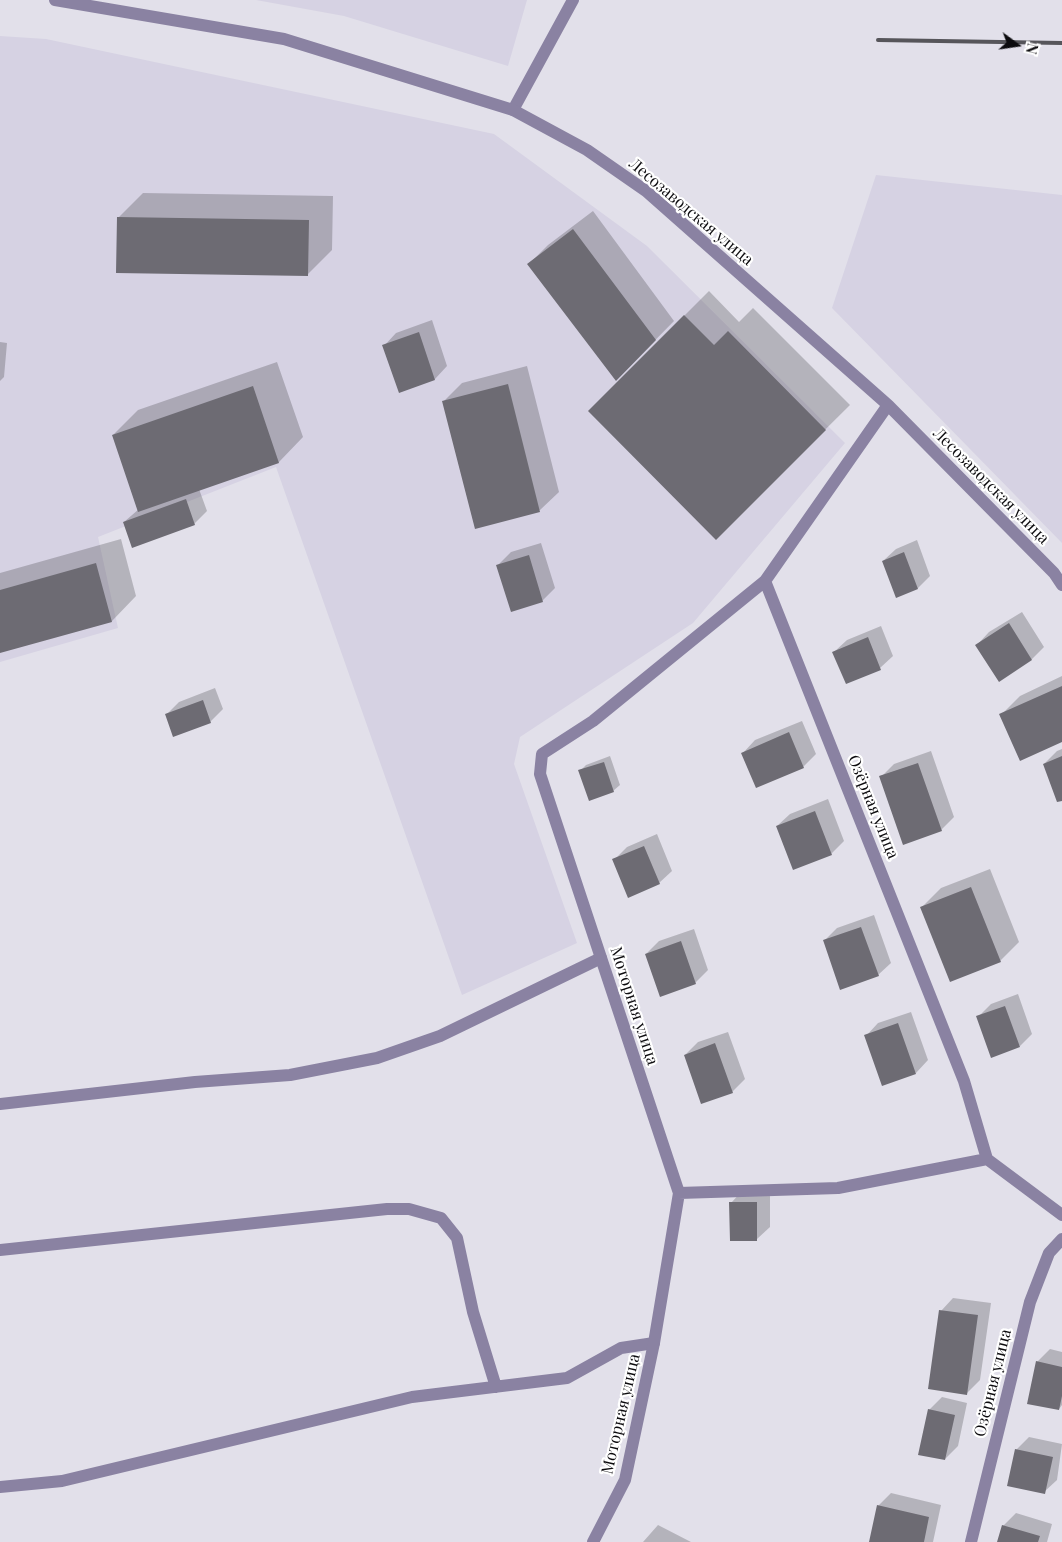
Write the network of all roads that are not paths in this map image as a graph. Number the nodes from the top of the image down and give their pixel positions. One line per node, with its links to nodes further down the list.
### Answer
1 (55, 0): 3 (street, Лесозаводская улица)
2 (573, 0): 3 (street)
3 (513, 110): 4 (street, Лесозаводская улица)
4 (888, 405): 5 (street); 6 (street, Лесозаводская улица)
5 (765, 581): 7 (street, Моторная улица); 9 (street, Озёрная улица)
6 (1062, 585)
7 (601, 958): 8 (street); 10 (street, Моторная улица)
8 (0, 1104)
9 (987, 1159): 10 (street); 11 (street)
10 (679, 1193): 14 (street, Моторная улица)
11 (1062, 1216)
12 (1062, 1239): 18 (street, Озёрная улица)
13 (0, 1250): 15 (street)
14 (654, 1343): 15 (street); 17 (street, Моторная улица)
15 (496, 1387): 16 (street)
16 (0, 1487)
17 (593, 1542)
18 (971, 1542)

